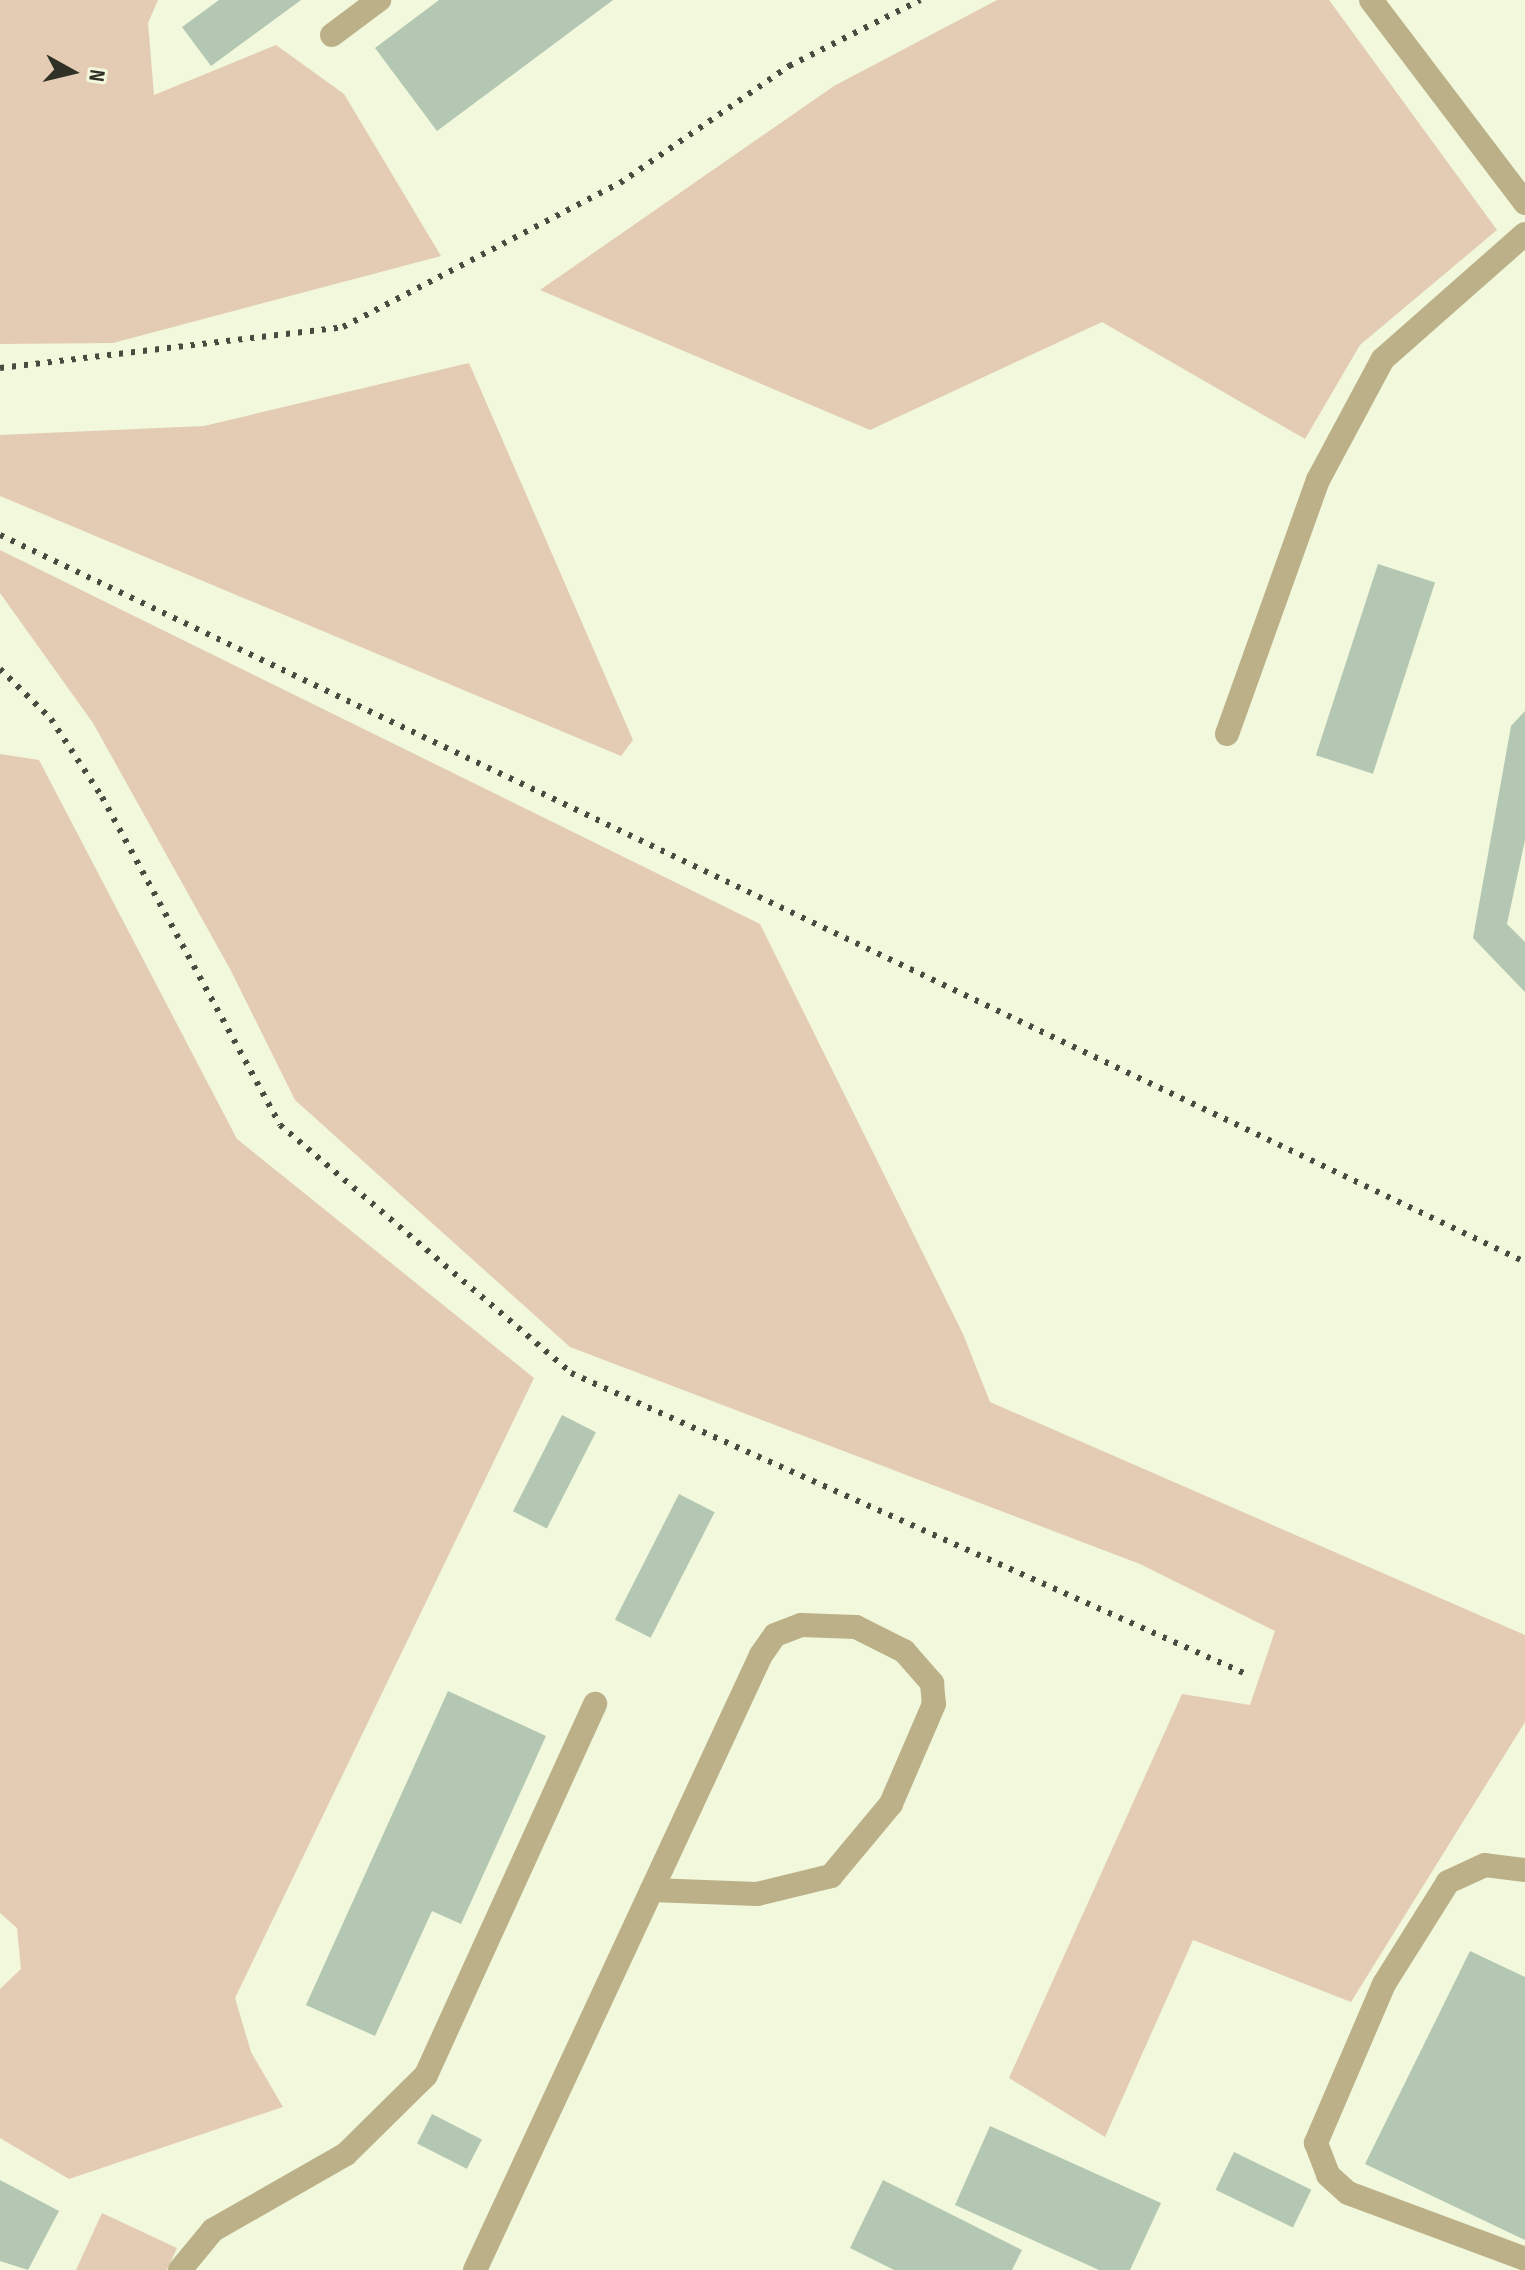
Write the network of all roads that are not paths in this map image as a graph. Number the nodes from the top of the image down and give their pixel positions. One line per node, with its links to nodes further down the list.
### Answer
1 (379, 0): 3 (lane)
2 (1371, 0): 4 (lane)
3 (332, 35)
4 (1525, 203)
5 (1525, 234): 6 (lane)
6 (1227, 734)
7 (595, 1704): 11 (lane)
8 (1525, 1870): 10 (lane)
9 (652, 1890): 9 (lane); 12 (lane)
10 (1525, 2259)
11 (180, 2270)
12 (475, 2270)

